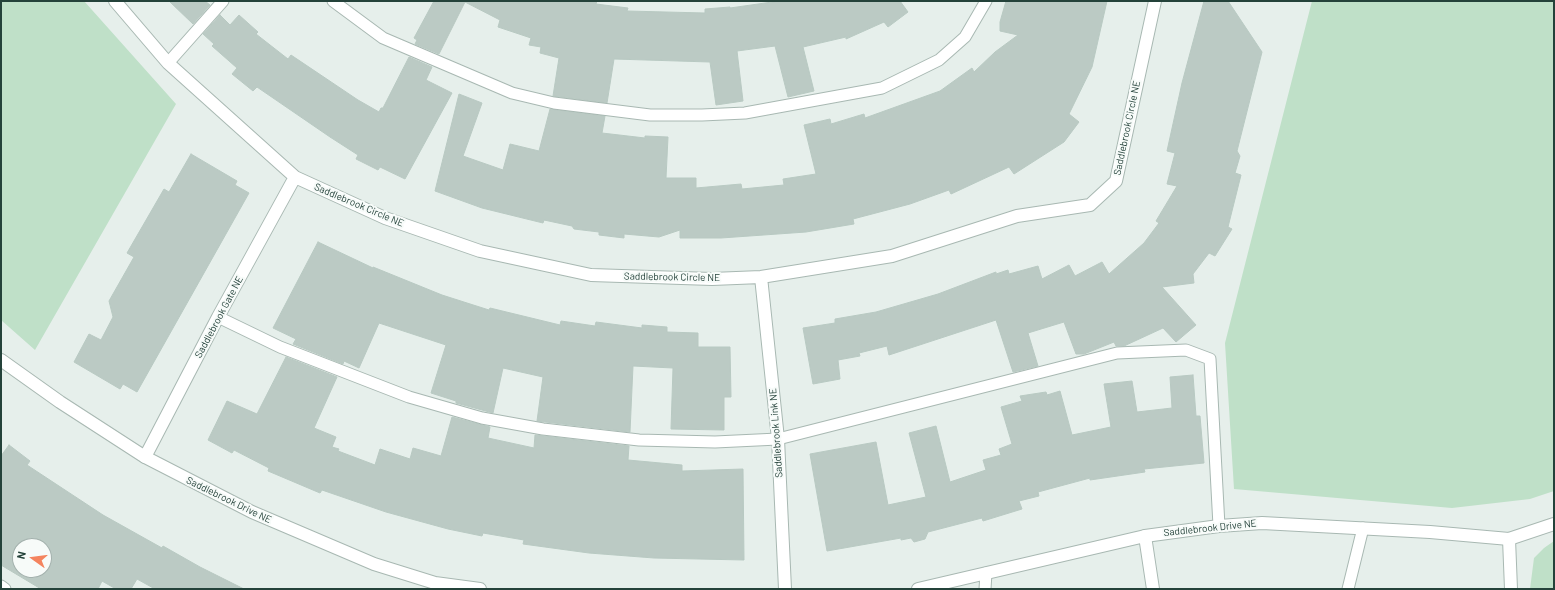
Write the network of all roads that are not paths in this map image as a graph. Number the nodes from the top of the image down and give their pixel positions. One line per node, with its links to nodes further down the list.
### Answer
1 (115, 1): 6 (street, Saddlebrook Circle NE)
2 (224, 1): 6 (lane)
3 (333, 1): 4 (lane)
4 (986, 1)
5 (1155, 1): 8 (street, Saddlebrook Circle NE)
6 (168, 64): 7 (street, Saddlebrook Circle NE)
7 (295, 177): 8 (street, Saddlebrook Circle NE); 9 (street, Saddlebrook Gate NE)
8 (761, 277): 11 (street, Saddlebrook Link NE)
9 (218, 317): 11 (lane); 12 (street, Saddlebrook Gate NE)
10 (1, 360): 12 (street, Saddlebrook Drive NE)
11 (778, 439): 14 (lane); 22 (street, Saddlebrook Link NE)
12 (145, 457): 21 (street, Saddlebrook Drive NE)
13 (1554, 524): 17 (street, Saddlebrook Drive NE)
14 (1219, 526): 15 (street, Saddlebrook Drive NE); 16 (street, Saddlebrook Drive NE)
15 (1363, 528): 17 (street, Saddlebrook Drive NE); 26 (lane)
16 (1144, 536): 18 (street, Saddlebrook Drive NE); 25 (street)
17 (1508, 540): 27 (street)
18 (986, 573): 23 (street, Saddlebrook Drive NE); 24 (lane)
19 (1, 586): 20 (lane)
20 (5, 589)
21 (480, 589)
22 (785, 589)
23 (918, 589)
24 (985, 589)
25 (1153, 589)
26 (1348, 589)
27 (1511, 589)

